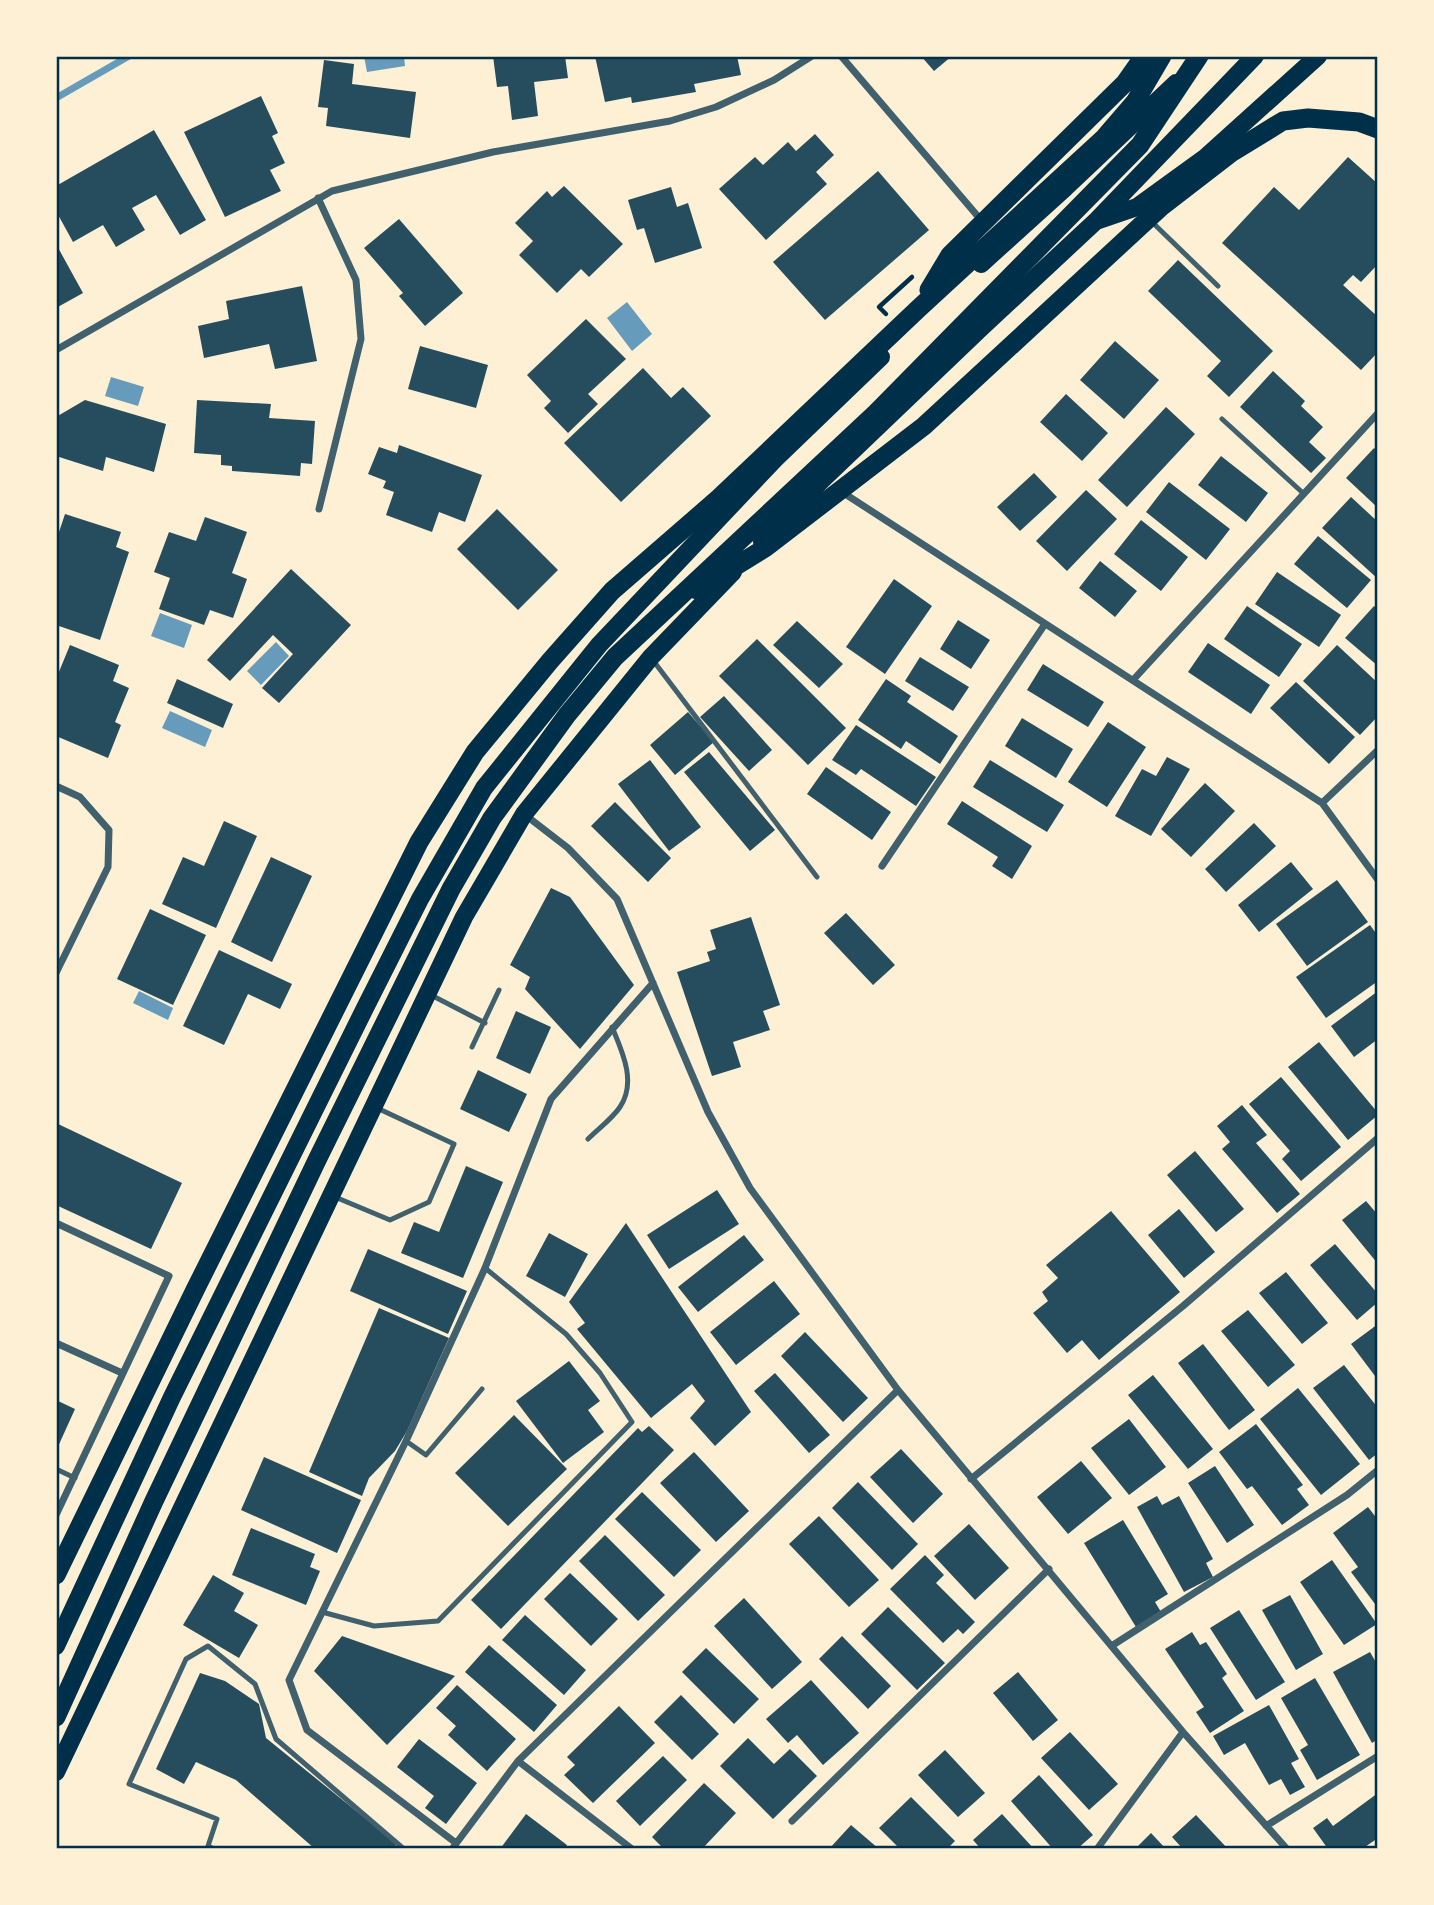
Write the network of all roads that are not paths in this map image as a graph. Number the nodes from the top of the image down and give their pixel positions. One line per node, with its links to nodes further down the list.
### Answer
1 (811, 56): 13 (street)
2 (841, 56): 16 (street)
3 (1144, 56): 18 (highway)
4 (1162, 56): 18 (highway)
5 (1173, 56): 12 (highway)
6 (1201, 56): 12 (highway); 25 (highway)
7 (1255, 56): 15 (highway)
8 (1318, 56): 11 (highway)
9 (1378, 130): 25 (highway)
10 (1378, 145): 11 (highway)
11 (1206, 157): 14 (highway)
12 (1065, 188): 16 (highway)
13 (318, 198): 19 (street); 24 (street)
14 (1137, 207): 15 (highway); 17 (lane)
15 (1097, 220): 22 (highway)
16 (1002, 245): 63 (highway)
17 (1219, 286)
18 (918, 309): 60 (highway)
19 (56, 350)
20 (1378, 413): 23 (street)
21 (1222, 419): 23 (lane)
22 (823, 480): 26 (street); 27 (highway)
23 (1304, 494): 28 (street)
24 (319, 509)
25 (658, 614): 64 (highway)
26 (1045, 624): 28 (street); 33 (street)
27 (651, 657): 32 (highway); 34 (lane)
28 (1134, 680): 31 (street)
29 (1378, 750): 31 (street)
30 (56, 786): 36 (street)
31 (1322, 803): 35 (street)
32 (524, 814): 37 (street); 39 (highway)
33 (882, 866)
34 (817, 877)
35 (1378, 880)
36 (56, 973)
37 (653, 983): 41 (street); 52 (street)
38 (499, 990): 40 (lane)
39 (428, 993): 40 (lane); 43 (highway)
40 (485, 1023): 42 (lane)
41 (612, 1027): 45 (lane); 48 (street)
42 (472, 1047)
43 (374, 1107): 46 (highway); 46 (lane)
44 (1378, 1138): 57 (street)
45 (588, 1139)
46 (332, 1196): 68 (highway)
47 (56, 1223): 50 (street)
48 (485, 1268): 53 (street); 61 (lane)
49 (56, 1343): 50 (street)
50 (122, 1373): 56 (street)
51 (482, 1389): 53 (lane)
52 (898, 1390): 57 (street); 67 (street)
53 (405, 1441): 61 (street)
54 (56, 1469): 56 (lane)
55 (1378, 1469): 62 (street)
56 (75, 1478): 58 (street)
57 (971, 1479): 59 (street)
58 (56, 1515)
59 (1049, 1569): 62 (street); 69 (street)
60 (56, 1576)
61 (322, 1612): 71 (street)
62 (1113, 1644): 65 (street)
63 (56, 1646)
64 (56, 1717)
65 (1183, 1732): 70 (street); 75 (street)
66 (1378, 1756): 70 (street)
67 (518, 1761): 71 (street); 74 (street)
68 (56, 1772)
69 (792, 1821)
70 (1266, 1826): 76 (street)
71 (454, 1846)
72 (214, 1849): 73 (lane)
73 (404, 1849)
74 (632, 1849)
75 (1097, 1849)
76 (1287, 1849)

